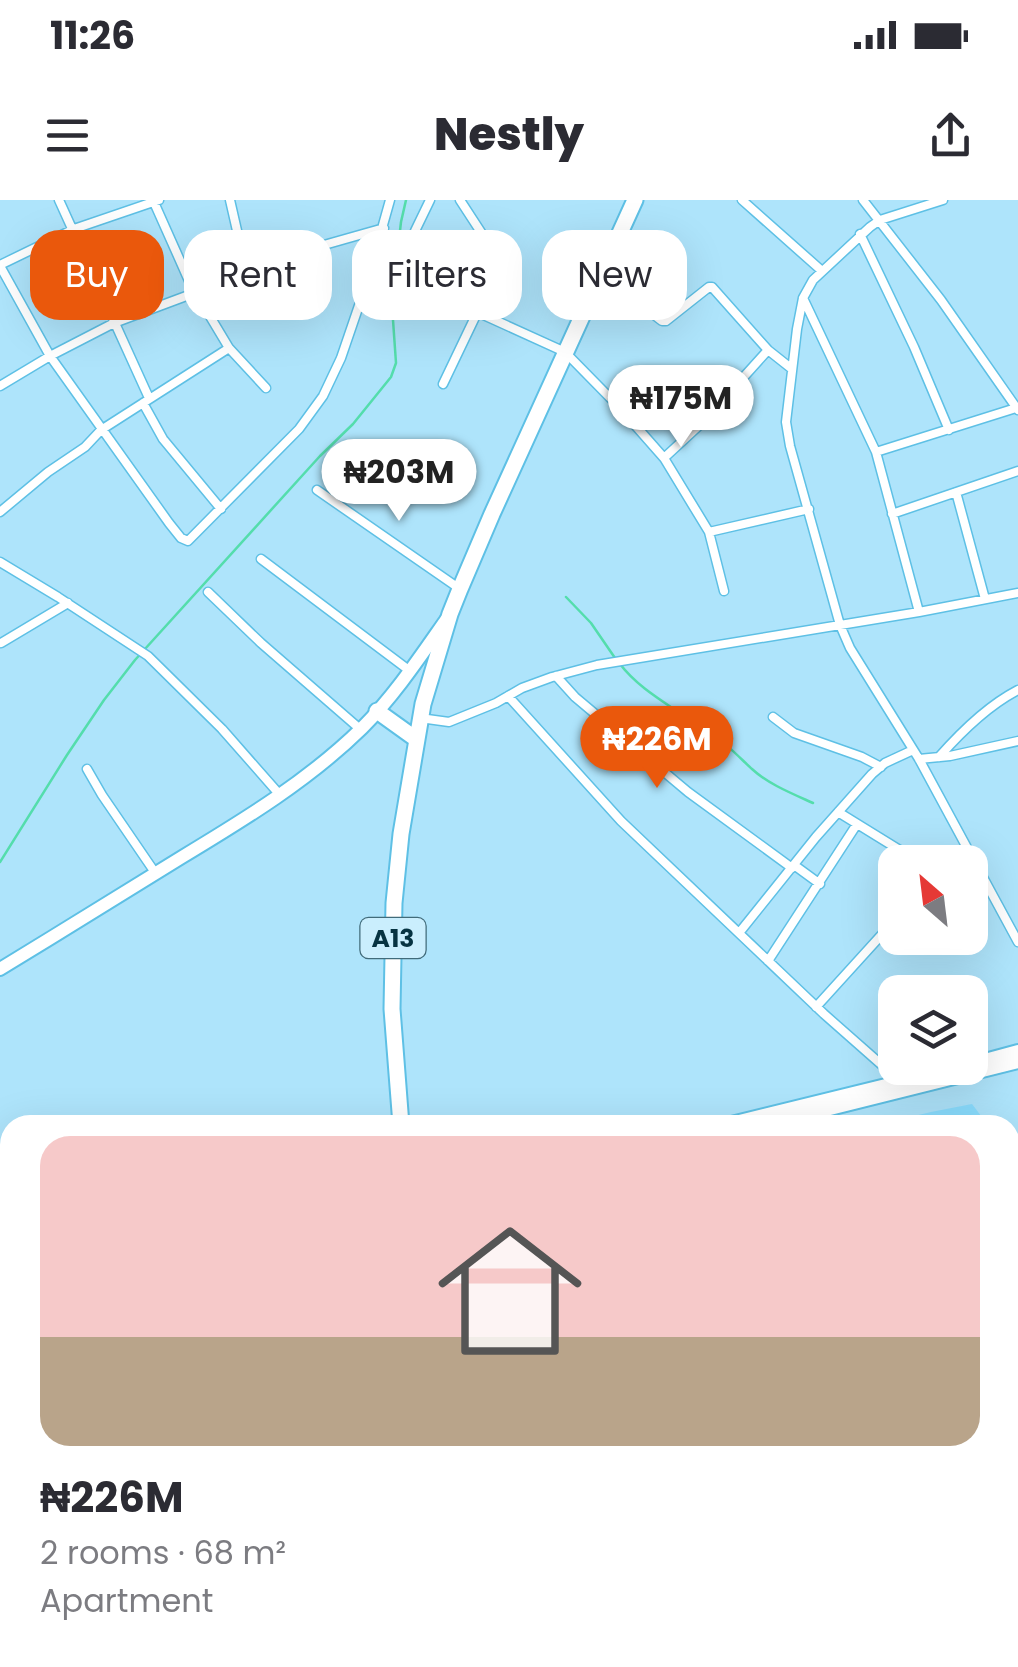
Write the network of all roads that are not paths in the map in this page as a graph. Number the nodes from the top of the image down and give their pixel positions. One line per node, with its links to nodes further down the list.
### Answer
1 (59, 200): 13 (street)
2 (230, 200): 14 (street)
3 (390, 200): 12 (street)
4 (430, 200): 15 (street)
5 (460, 200): 16 (street)
6 (635, 200): 17 (highway, A13)
7 (742, 200): 22 (street)
8 (863, 200): 11 (street)
9 (943, 200): 11 (street)
10 (156, 201): 13 (street); 21 (street)
11 (880, 220): 18 (street); 40 (street)
12 (384, 228): 19 (street); 48 (street)
13 (74, 229): 20 (street); 30 (street)
14 (237, 230)
15 (415, 230)
16 (480, 230)
17 (621, 230)
18 (860, 234): 22 (street); 42 (street)
19 (332, 243)
20 (0, 266): 34 (street)
21 (184, 269)
22 (822, 271): 24 (street)
23 (184, 297): 30 (street)
24 (804, 298): 35 (street); 43 (street)
25 (687, 305): 32 (street)
26 (213, 320): 31 (street)
27 (473, 320): 37 (street)
28 (492, 320): 33 (street)
29 (580, 320): 33 (highway, A13)
30 (114, 323): 34 (street); 39 (street)
31 (229, 348): 38 (street); 39 (street)
32 (768, 350): 35 (street); 44 (street)
33 (565, 352): 44 (street); 55 (highway, A13)
34 (50, 356): 36 (street); 41 (street)
35 (792, 369): 49 (street)
36 (0, 384)
37 (444, 384)
38 (266, 388)
39 (146, 400): 41 (street); 48 (street)
40 (1017, 409): 42 (street)
41 (101, 430): 48 (street); 50 (street)
42 (949, 430): 43 (street)
43 (876, 452): 51 (street)
44 (664, 458): 52 (street)
45 (1018, 471): 47 (street)
46 (316, 490): 55 (street)
47 (956, 492): 51 (street); 59 (street)
48 (221, 509)
49 (809, 509): 52 (street); 63 (street)
50 (0, 512)
51 (892, 514): 61 (street)
52 (709, 532): 57 (street)
53 (261, 559): 65 (street)
54 (0, 562): 60 (street)
55 (460, 589): 62 (highway, A13)
56 (208, 592): 72 (street)
57 (724, 592)
58 (1018, 593): 59 (street)
59 (985, 599): 61 (street)
60 (68, 604): 64 (street); 79 (street)
61 (919, 612): 63 (street)
62 (450, 614): 65 (main road); 71 (highway, A13)
63 (840, 625): 66 (street); 75 (street)
64 (1, 643)
65 (410, 672): 69 (main road)
66 (556, 676): 68 (street); 84 (street)
67 (1018, 690): 76 (street)
68 (508, 696): 71 (street); 88 (street)
69 (377, 712): 72 (main road); 74 (highway)
70 (773, 717): 77 (street)
71 (420, 718): 74 (highway, A13)
72 (360, 730): 79 (main road)
73 (1018, 741): 76 (street)
74 (415, 745): 99 (highway, A13); 100 (highway, A13)
75 (916, 754): 76 (street); 77 (street); 83 (street)
76 (940, 756)
77 (880, 767): 80 (street)
78 (87, 768): 85 (street)
79 (280, 795): 85 (main road)
80 (838, 812): 81 (street); 84 (street)
81 (857, 824): 82 (street); 86 (street)
82 (891, 845)
83 (966, 845)
84 (793, 866): 86 (street); 88 (street)
85 (156, 874): 92 (main road)
86 (820, 884): 91 (street)
87 (988, 886): 90 (street)
88 (739, 933): 91 (street)
89 (878, 939): 93 (street)
90 (1018, 942)
91 (768, 960): 93 (street)
92 (0, 968)
93 (816, 1006): 96 (street)
94 (1018, 1052): 95 (main road)
95 (988, 1060)
96 (878, 1061)
97 (1018, 1062): 102 (main road)
98 (884, 1085): 101 (main road)
99 (400, 1115)
100 (410, 1115)
101 (762, 1115)
102 (806, 1115)

